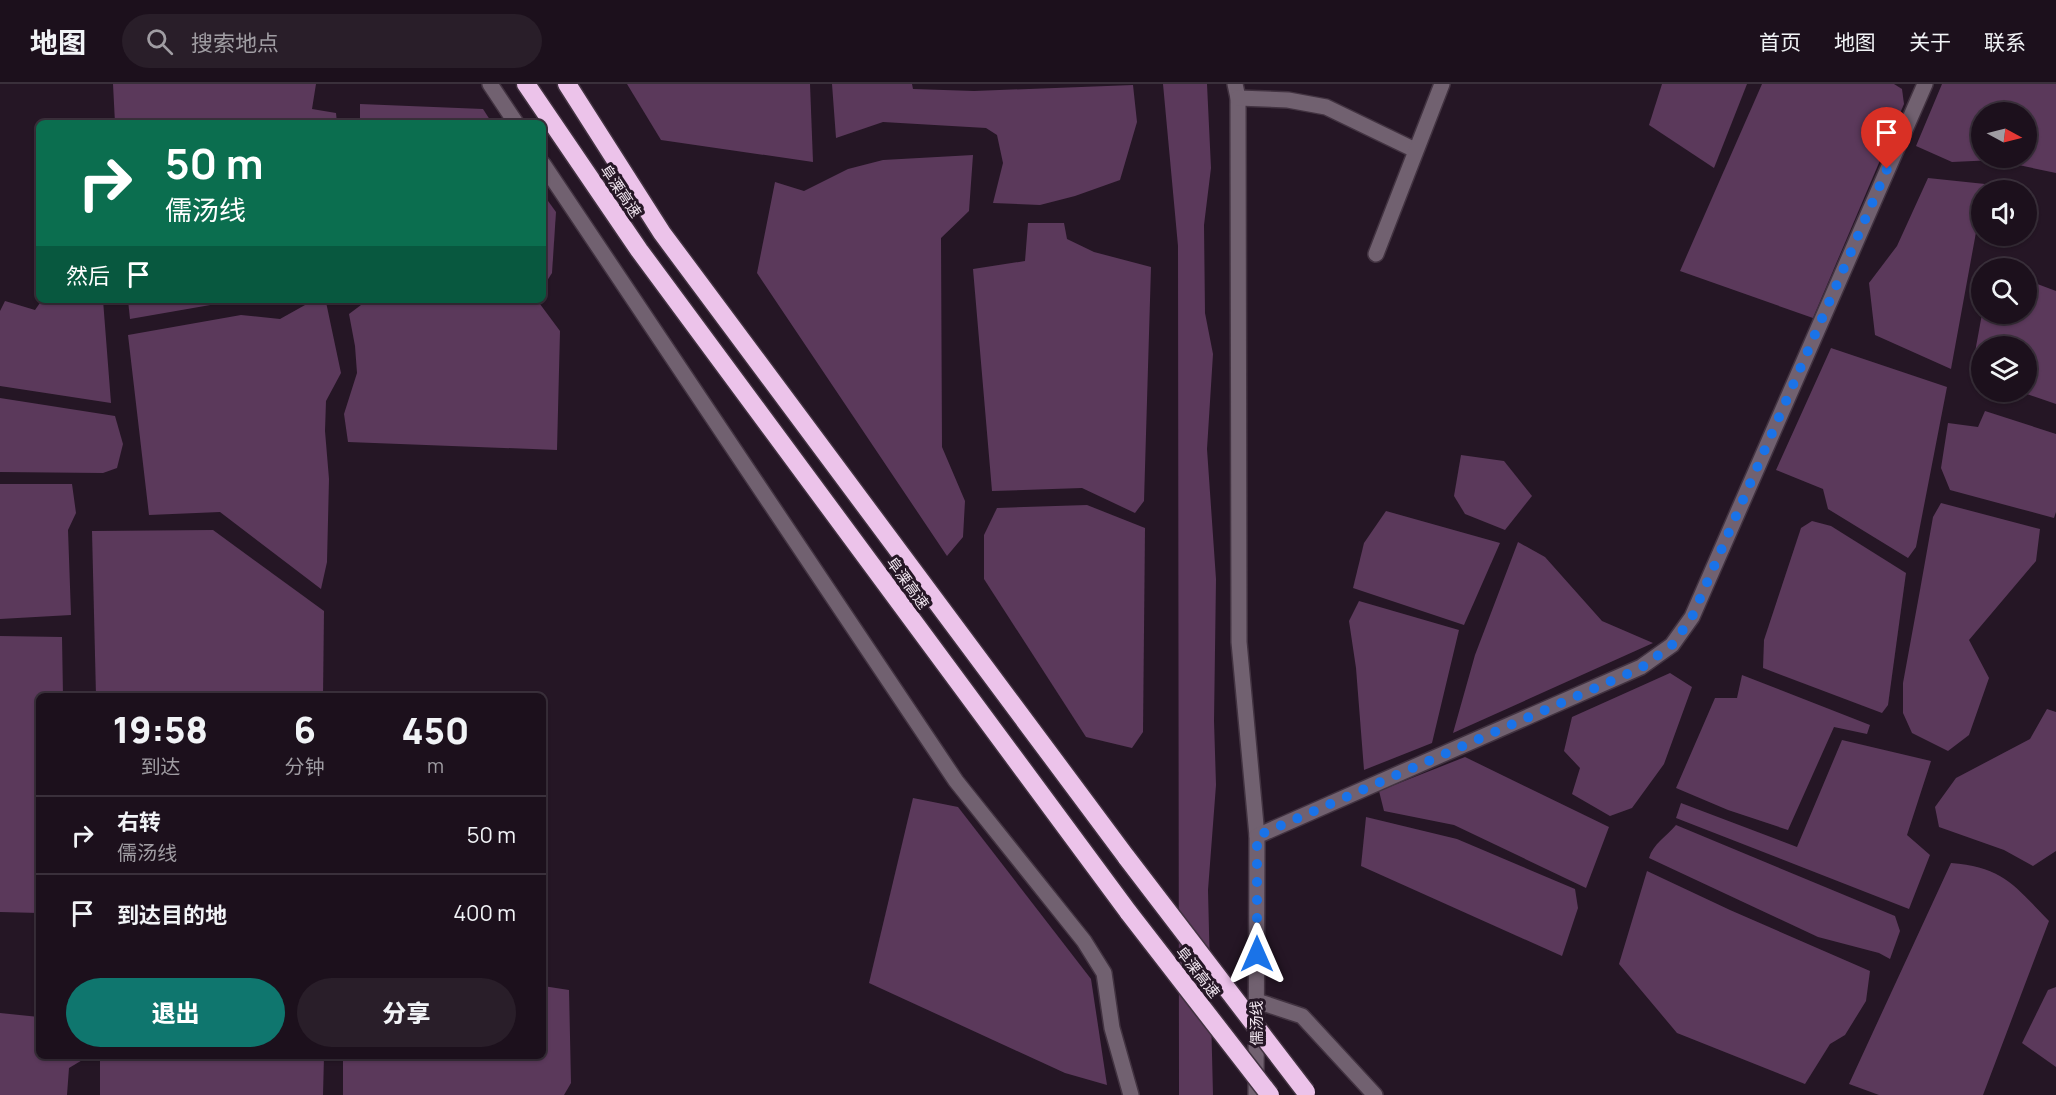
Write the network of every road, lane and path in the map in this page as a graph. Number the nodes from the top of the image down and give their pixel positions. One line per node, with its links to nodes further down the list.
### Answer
1 (490, 84): 7 (street)
2 (526, 84): 16 (highway, 阜溧高速, bridge)
3 (567, 84): 13 (highway, 阜溧高速, bridge)
4 (1442, 84): 8 (street)
5 (1924, 84): 11 (street)
6 (1236, 91): 8 (street); 11 (street, 儒汤线)
7 (514, 120)
8 (1415, 150): 10 (street)
9 (546, 168): 14 (street)
10 (1376, 254)
11 (1257, 836): 12 (street, 儒汤线)
12 (1257, 1001): 15 (street, 儒汤线); 17 (street)
13 (1308, 1093)
14 (1131, 1095)
15 (1256, 1095)
16 (1270, 1095)
17 (1375, 1095)

